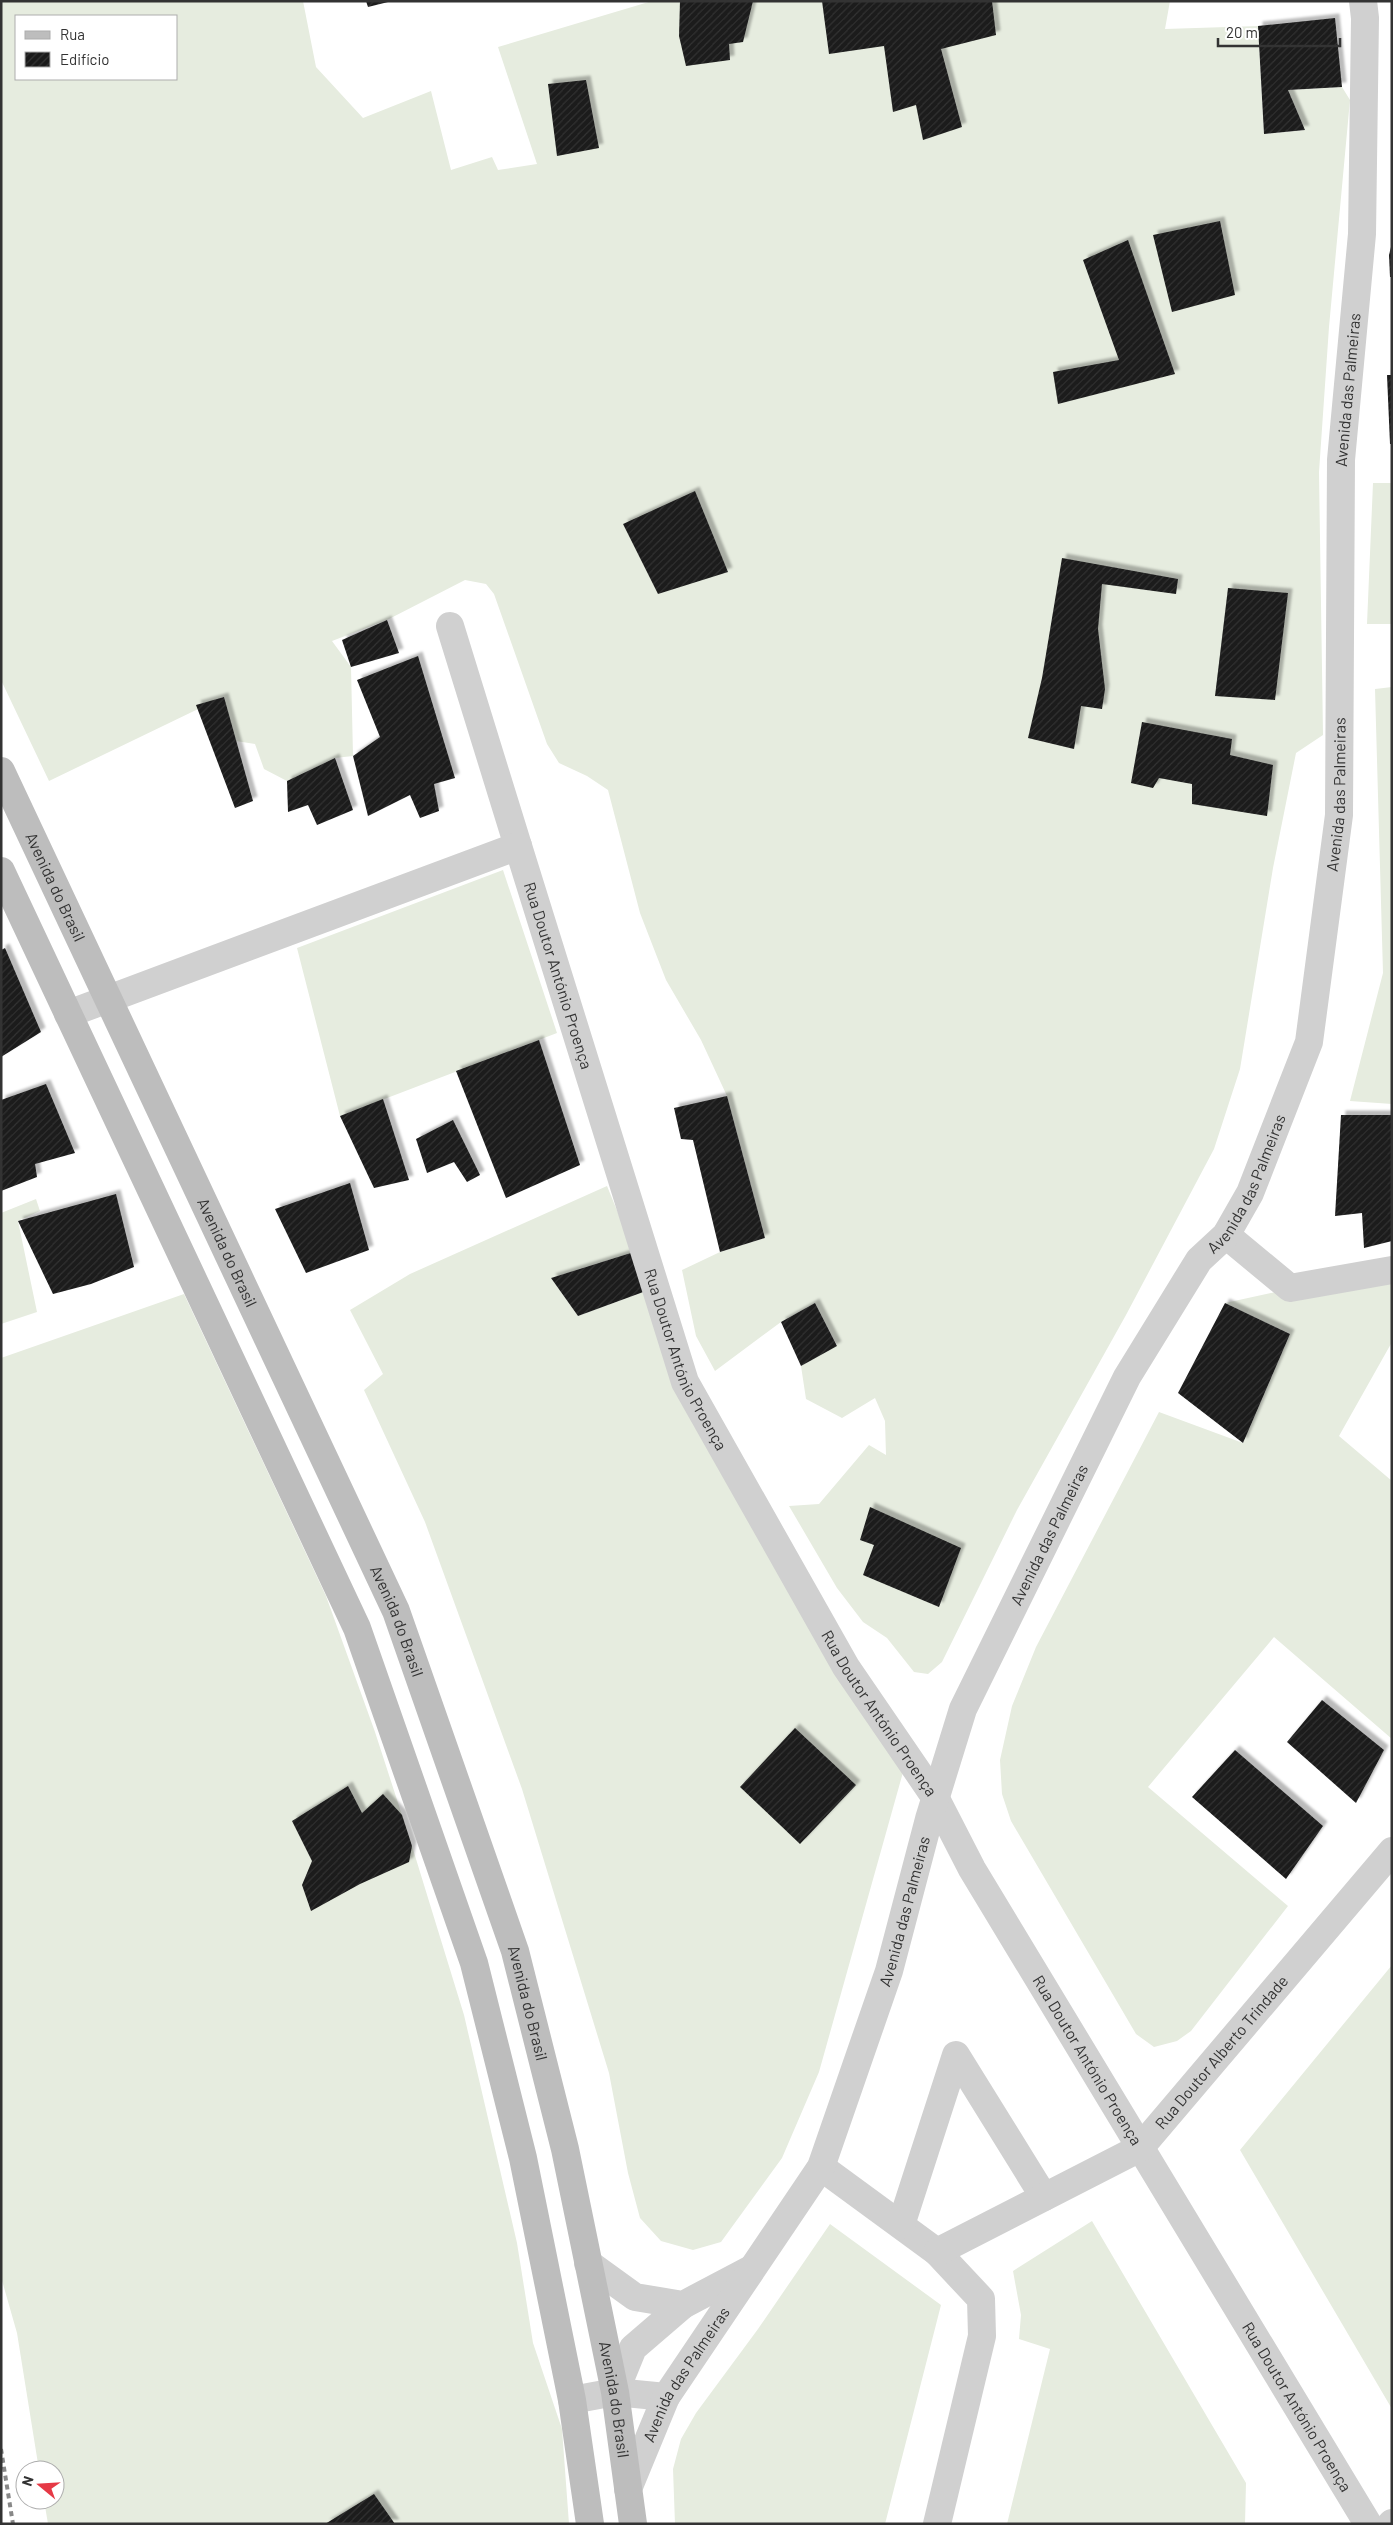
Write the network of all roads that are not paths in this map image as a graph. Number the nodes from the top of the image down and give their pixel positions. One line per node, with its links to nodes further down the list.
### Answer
1 (1363, 1): 8 (street, Avenida das Palmeiras)
2 (450, 626): 4 (street, Rua Doutor António Proença)
3 (1, 771): 6 (main road, Avenida do Brasil)
4 (518, 846): 6 (street); 10 (street, Rua Doutor António Proença)
5 (1, 871): 7 (main road)
6 (109, 999): 7 (street); 17 (main road, Avenida do Brasil)
7 (68, 1014): 22 (main road)
8 (1226, 1235): 9 (street); 10 (street, Avenida das Palmeiras)
9 (1392, 1270)
10 (935, 1797): 12 (street, Rua Doutor António Proença); 13 (street, Avenida das Palmeiras)
11 (1392, 1851): 12 (street, Rua Doutor Alberto Trindade)
12 (1140, 2148): 14 (street, Rua Doutor Alberto Trindade); 27 (street, Rua Doutor António Proença)
13 (821, 2167): 15 (street); 18 (street, Avenida das Palmeiras)
14 (1044, 2196): 15 (street); 16 (street, Rua Doutor Alberto Trindade)
15 (901, 2225): 16 (street)
16 (937, 2252): 26 (street)
17 (588, 2263): 19 (street); 20 (main road, Avenida do Brasil)
18 (755, 2267): 19 (street, Avenida das Palmeiras); 21 (street, Avenida das Palmeiras)
19 (683, 2305): 20 (street, Avenida das Palmeiras)
20 (615, 2392): 21 (street); 22 (street); 23 (main road, Avenida do Brasil)
21 (666, 2396): 23 (street, Avenida das Palmeiras)
22 (572, 2400): 24 (main road)
23 (628, 2489): 25 (main road, Avenida do Brasil)
24 (590, 2524)
25 (633, 2524)
26 (937, 2524)
27 (1368, 2524)

